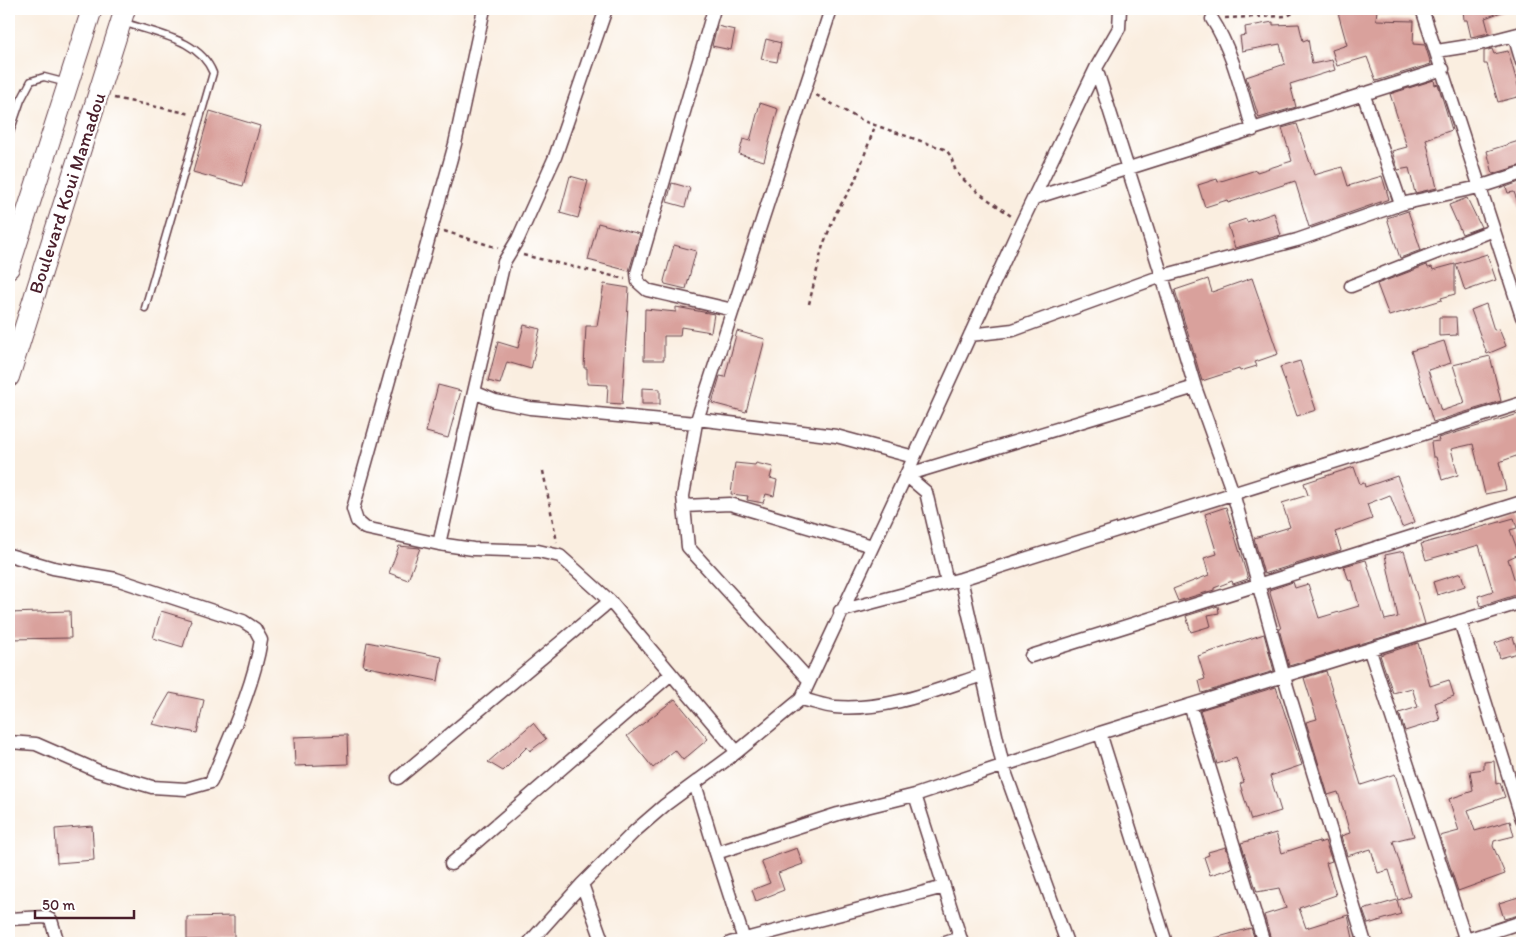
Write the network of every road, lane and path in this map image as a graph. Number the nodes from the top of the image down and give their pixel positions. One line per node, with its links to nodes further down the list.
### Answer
1 (92, 9): 17 (main road, Boulevard Koui Mamadou)
2 (484, 9): 31 (street)
3 (606, 9): 33 (street)
4 (714, 9): 37 (street)
5 (830, 9): 18 (street)
6 (1120, 9): 15 (street)
7 (1157, 9): 11 (path)
8 (1302, 9): 11 (path)
9 (1422, 9): 13 (street)
10 (121, 13): 20 (main road, Boulevard Koui Mamadou); 21 (lane)
11 (1212, 19): 23 (street)
12 (1518, 34): 13 (street); 14 (street)
13 (1437, 51): 16 (street)
14 (1522, 62)
15 (1096, 68): 25 (street); 28 (street)
16 (1443, 69): 19 (street); 27 (street)
17 (68, 84): 24 (lane); 34 (main road, Boulevard Koui Mamadou)
18 (804, 89): 22 (path); 41 (street)
19 (1363, 93): 23 (street); 29 (street)
20 (98, 95): 21 (path); 44 (main road, Boulevard Koui Mamadou)
21 (200, 116): 40 (lane)
22 (875, 126): 30 (path); 39 (path)
23 (1253, 130): 25 (street)
24 (9, 135)
25 (1129, 169): 28 (street); 35 (street)
26 (1522, 173): 27 (street)
27 (1479, 187): 29 (street); 32 (street)
28 (1034, 198): 30 (street)
29 (1401, 204): 35 (street)
30 (1021, 224): 43 (street)
31 (432, 227): 33 (path); 55 (street)
32 (1494, 230): 36 (street); 38 (street)
33 (509, 252): 37 (path); 46 (street)
34 (9, 268)
35 (1162, 276): 43 (street); 45 (street)
36 (1516, 277): 42 (street)
37 (638, 282): 41 (street)
38 (1351, 286)
39 (809, 304)
40 (145, 308)
41 (732, 310): 48 (street)
42 (1522, 317)
43 (970, 335): 49 (street)
44 (9, 376)
45 (1195, 386): 51 (street); 52 (street)
46 (474, 392): 48 (street); 55 (street)
47 (1522, 403): 52 (street)
48 (696, 421): 49 (street); 54 (street)
49 (914, 457): 51 (street)
50 (543, 471): 58 (path)
51 (906, 475): 56 (street); 60 (street)
52 (1232, 493): 59 (street); 61 (street)
53 (1522, 502): 61 (street)
54 (684, 506): 56 (street); 71 (street)
55 (438, 544): 58 (street)
56 (872, 546): 64 (street)
57 (9, 555): 75 (street)
58 (560, 556): 62 (street)
59 (961, 579): 60 (street); 69 (street)
60 (947, 582): 64 (street)
61 (1258, 584): 67 (street); 70 (street)
62 (610, 601): 68 (street); 78 (street)
63 (1522, 602): 65 (street)
64 (840, 611): 71 (street)
65 (1460, 621): 66 (street); 81 (street)
66 (1370, 651): 70 (street); 90 (street)
67 (1031, 656)
68 (671, 674): 76 (street); 83 (street)
69 (982, 675): 72 (street); 77 (street)
70 (1284, 677): 73 (street); 99 (street)
71 (809, 680): 72 (street)
72 (801, 698): 76 (street)
73 (1190, 705): 74 (street); 98 (street)
74 (1100, 733): 77 (street); 97 (street)
75 (9, 742)
76 (737, 752): 79 (street)
77 (1003, 766): 80 (street); 96 (street)
78 (398, 778)
79 (695, 784): 82 (street); 84 (street)
80 (914, 795): 82 (street); 85 (street)
81 (1522, 819)
82 (716, 853): 88 (street)
83 (451, 864)
84 (582, 884): 92 (street); 93 (street)
85 (944, 887): 88 (street); 89 (street)
86 (9, 918): 91 (street)
87 (1522, 922): 90 (street)
88 (744, 941): 94 (street)
89 (961, 941): 95 (street)
90 (1461, 942)
91 (58, 943)
92 (529, 943)
93 (603, 943)
94 (730, 943)
95 (945, 943)
96 (1067, 943)
97 (1166, 943)
98 (1264, 943)
99 (1365, 943)

